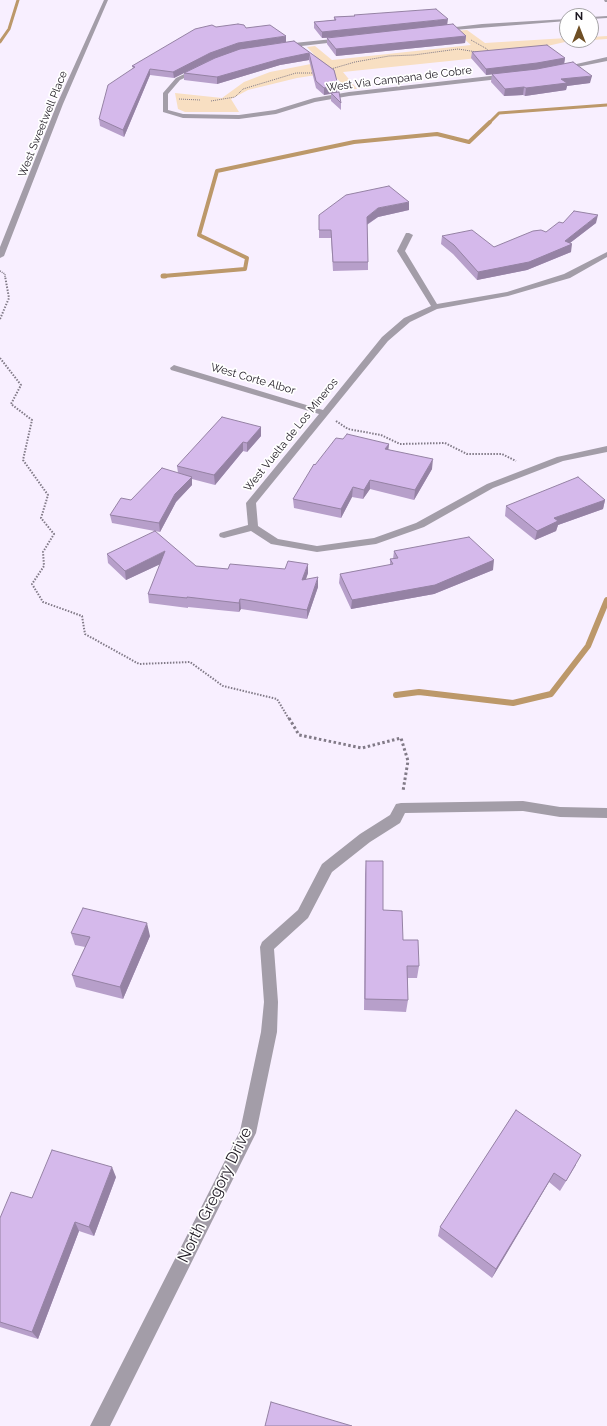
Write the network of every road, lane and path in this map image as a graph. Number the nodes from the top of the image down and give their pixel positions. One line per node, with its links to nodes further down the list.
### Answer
1 (106, 0): 22 (street, West Sweetwell Place)
2 (559, 21): 3 (street)
3 (455, 28): 4 (street); 7 (path)
4 (432, 30)
5 (353, 39): 6 (street)
6 (276, 48)
7 (490, 52): 8 (path); 12 (path); 14 (path)
8 (494, 52)
9 (607, 60): 11 (street)
10 (206, 66): 15 (street)
11 (559, 69)
12 (325, 71)
13 (320, 72): 17 (path)
14 (515, 75): 18 (street, West Via Campana de Cobre)
15 (165, 98): 16 (path); 18 (street)
16 (200, 100)
17 (207, 101)
18 (170, 114): 19 (street)
19 (163, 116)
20 (409, 235): 24 (street)
21 (607, 254): 24 (street, West Vuelta de Los Mineros)
22 (0, 256)
23 (0, 270): 25 (path)
24 (435, 307): 28 (street, West Vuelta de Los Mineros)
25 (0, 319)
26 (0, 358): 33 (path)
27 (174, 368): 28 (street, West Corte Albor)
28 (324, 413): 30 (path); 31 (street, West Vuelta de Los Mineros)
29 (607, 449): 30 (street)
30 (529, 471): 31 (street)
31 (253, 527): 32 (street)
32 (224, 534)
33 (401, 808): 34 (street); 35 (street, North Gregory Drive)
34 (607, 813)
35 (100, 1426)

